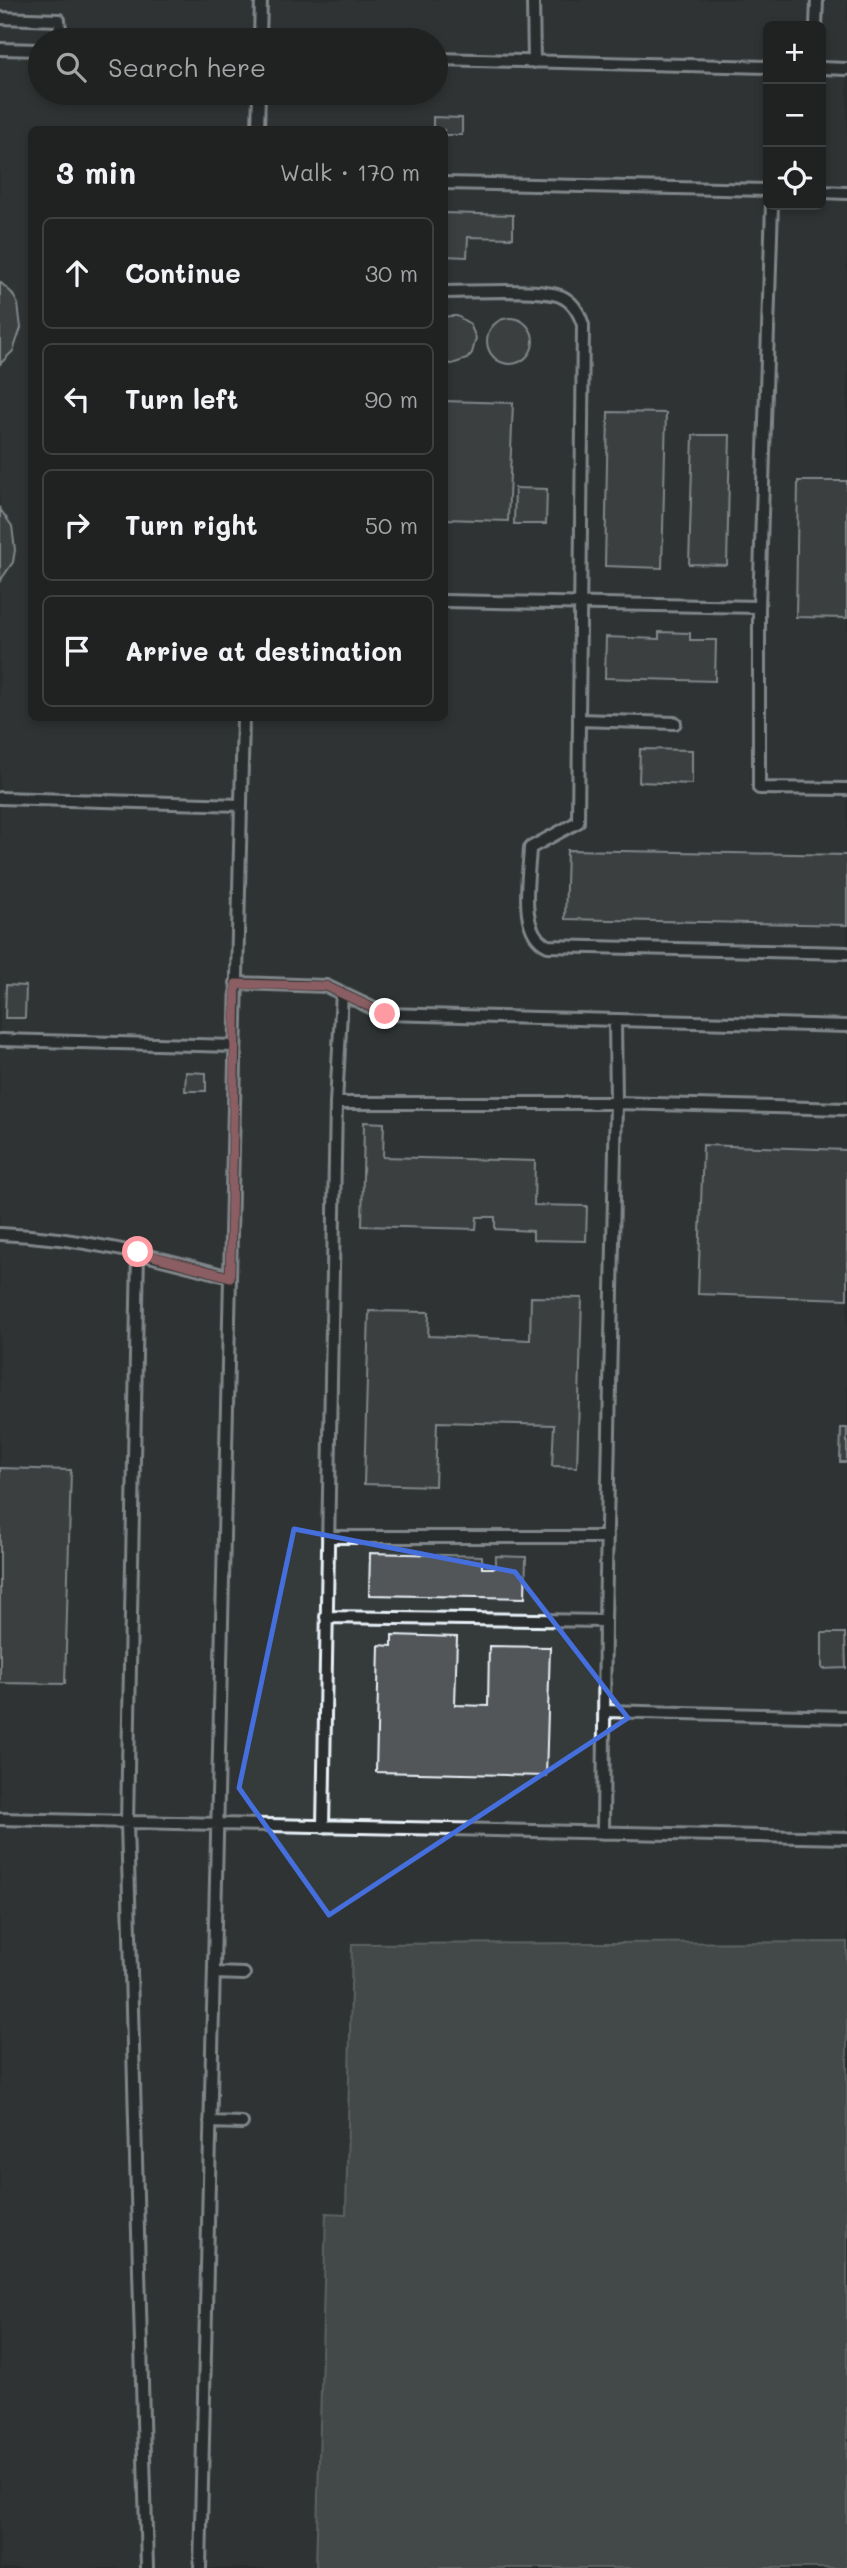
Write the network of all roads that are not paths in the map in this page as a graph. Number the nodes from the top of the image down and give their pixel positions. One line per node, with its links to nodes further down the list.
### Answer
1 (261, 0): 7 (lane)
2 (533, 0): 11 (lane)
3 (817, 0): 5 (lane)
4 (0, 18): 6 (lane)
5 (816, 21)
6 (60, 28)
7 (260, 28)
8 (0, 49): 9 (lane)
9 (28, 50)
10 (448, 59): 11 (lane)
11 (534, 62): 12 (lane)
12 (763, 67)
13 (826, 68): 14 (lane)
14 (847, 69)
15 (259, 105): 16 (lane)
16 (258, 126)
17 (448, 183): 18 (lane)
18 (763, 190)
19 (826, 192): 20 (lane)
20 (847, 193)
21 (772, 210): 25 (lane)
22 (448, 292): 24 (lane)
23 (448, 601): 24 (lane)
24 (579, 604): 25 (lane); 26 (lane)
25 (759, 607): 29 (lane)
26 (579, 720): 28 (lane); 32 (lane)
27 (243, 721): 31 (lane)
28 (676, 723)
29 (847, 789)
30 (0, 798): 31 (lane)
31 (241, 805): 33 (lane)
32 (847, 953)
33 (236, 984): 34 (lane); 38 (lane)
34 (342, 993): 35 (lane); 39 (lane)
35 (615, 1020): 36 (lane); 40 (lane)
36 (847, 1027)
37 (0, 1040): 38 (lane)
38 (235, 1046): 44 (lane)
39 (336, 1103): 40 (lane); 45 (lane)
40 (616, 1103): 41 (lane); 46 (lane)
41 (847, 1110)
42 (0, 1234): 43 (lane)
43 (138, 1252): 44 (lane); 52 (lane)
44 (230, 1277): 53 (lane)
45 (328, 1537): 46 (lane); 47 (lane)
46 (607, 1537): 48 (lane)
47 (326, 1617): 48 (lane); 54 (lane)
48 (605, 1621): 49 (lane)
49 (604, 1711): 50 (lane); 55 (lane)
50 (847, 1717)
51 (0, 1819): 52 (lane)
52 (127, 1822): 53 (lane); 61 (lane)
53 (218, 1825): 54 (lane); 57 (lane)
54 (323, 1827): 55 (lane)
55 (603, 1833): 56 (lane)
56 (847, 1838)
57 (214, 1973): 58 (lane); 59 (lane)
58 (244, 1974)
59 (210, 2122): 60 (lane); 62 (lane)
60 (242, 2123)
61 (147, 2568)
62 (200, 2568)

